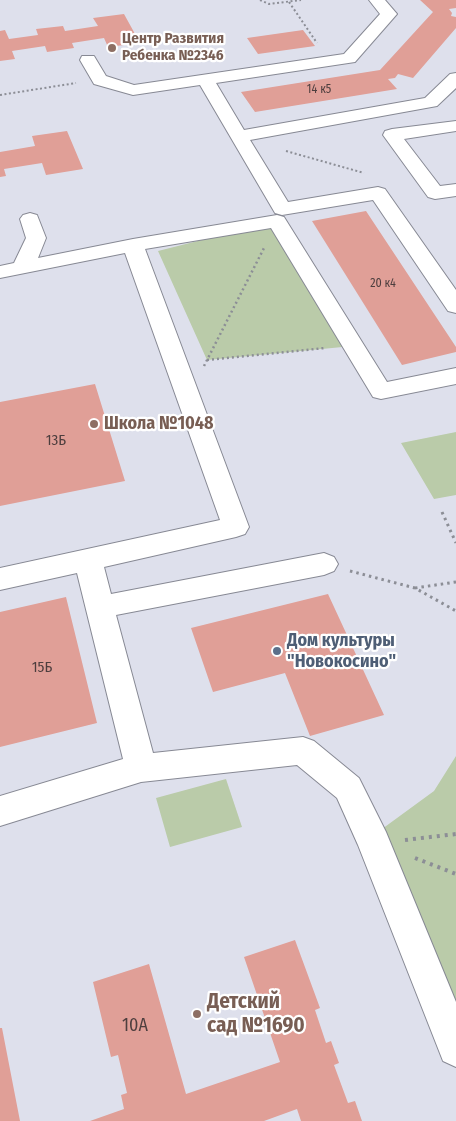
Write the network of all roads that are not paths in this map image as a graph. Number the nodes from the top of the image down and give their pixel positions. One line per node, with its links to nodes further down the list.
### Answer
1 (376, 0): 4 (lane)
2 (88, 60): 4 (lane)
3 (456, 78): 6 (lane)
4 (205, 79): 6 (lane)
5 (456, 126): 7 (lane)
6 (239, 138): 12 (lane)
7 (456, 190)
8 (30, 219): 10 (lane)
9 (133, 245): 10 (lane); 13 (lane); 14 (lane)
10 (22, 269): 11 (lane)
11 (0, 272)
12 (456, 306)
13 (456, 376)
14 (88, 560): 16 (lane); 17 (lane)
15 (324, 564): 17 (lane)
16 (0, 579)
17 (100, 607): 18 (lane)
18 (141, 768): 19 (lane); 20 (lane)
19 (0, 811)
20 (456, 1048)

